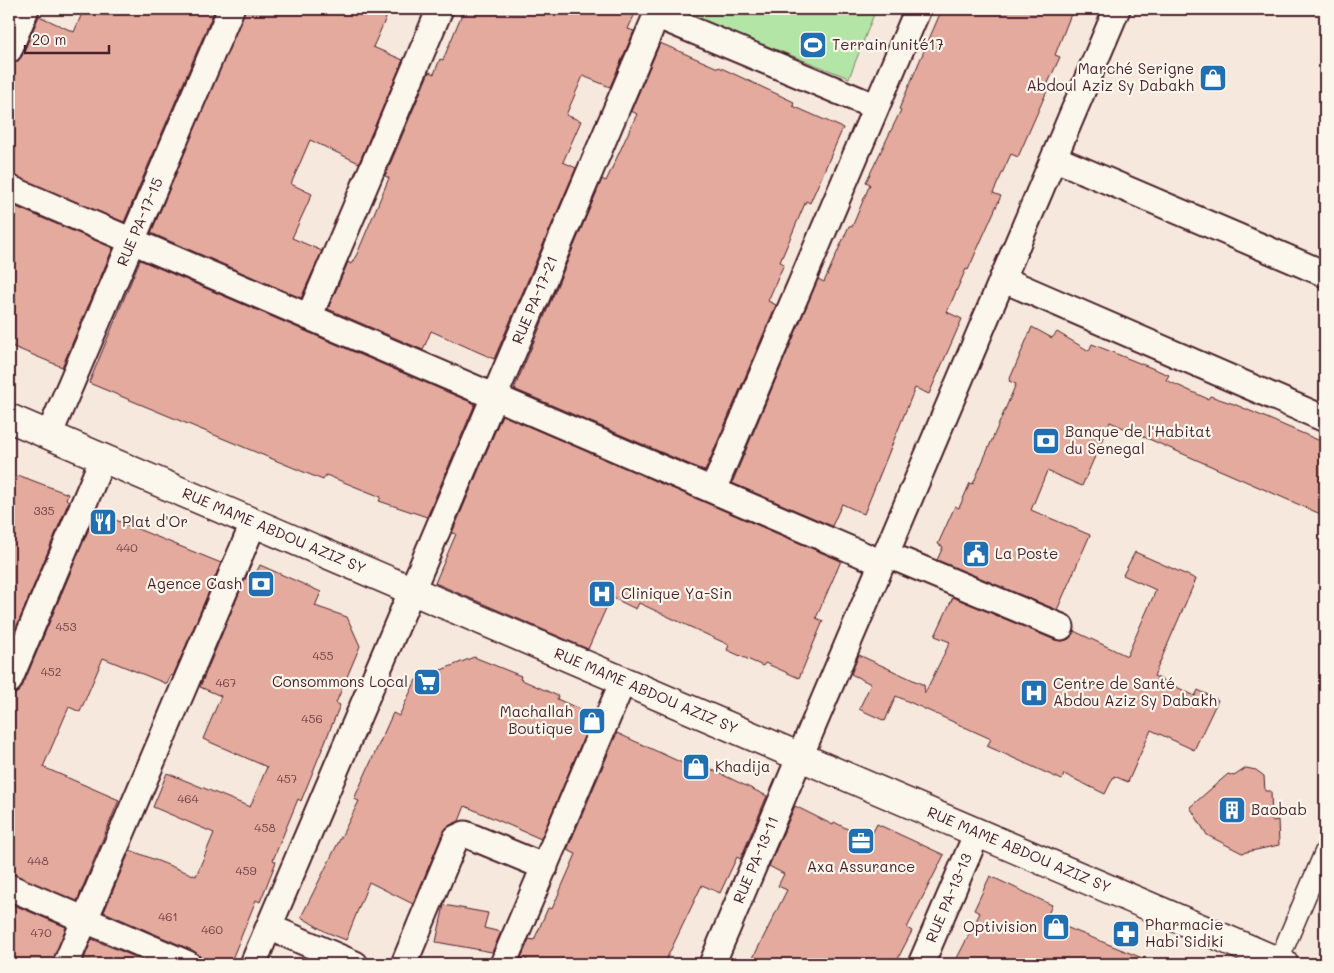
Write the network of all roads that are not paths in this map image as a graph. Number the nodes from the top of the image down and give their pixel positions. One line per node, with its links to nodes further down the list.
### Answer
1 (26, 9): 7 (street)
2 (230, 9): 11 (street, RUE PA-17-15)
3 (440, 9): 14 (street)
4 (918, 9): 8 (street)
5 (1117, 9): 9 (street, RUE PA-13-11)
6 (658, 12): 8 (street); 15 (street, RUE PA-17-21)
7 (9, 50)
8 (876, 107): 20 (street)
9 (1054, 158): 12 (street); 13 (street, RUE PA-13-11)
10 (9, 188): 11 (street)
11 (132, 241): 14 (street); 18 (street, RUE PA-17-15)
12 (1325, 274)
13 (1002, 280): 17 (street); 22 (street, RUE PA-13-11)
14 (309, 317): 15 (street)
15 (494, 396): 20 (street); 23 (street, RUE PA-17-21)
16 (9, 418): 18 (street, RUE MAME ABDOU AZIZ SY)
17 (1325, 419)
18 (49, 435): 19 (street, RUE MAME ABDOU AZIZ SY)
19 (103, 458): 21 (street, RUE MAME ABDOU AZIZ SY); 25 (street)
20 (714, 490): 22 (street)
21 (254, 522): 23 (street, RUE MAME ABDOU AZIZ SY); 32 (street)
22 (884, 558): 24 (street); 27 (street, RUE PA-13-11)
23 (412, 591): 26 (street, RUE MAME ABDOU AZIZ SY); 33 (street, RUE PA-17-21)
24 (1060, 627)
25 (9, 680)
26 (623, 681): 27 (street, RUE MAME ABDOU AZIZ SY); 30 (street)
27 (800, 757): 28 (street, RUE MAME ABDOU AZIZ SY); 41 (street, RUE PA-13-11)
28 (977, 833): 34 (street, RUE MAME ABDOU AZIZ SY); 42 (street, RUE PA-13-13)
29 (1325, 851): 34 (street)
30 (545, 867): 39 (street); 40 (street)
31 (9, 887): 32 (street)
32 (85, 920): 35 (street); 36 (street)
33 (269, 927): 37 (street, RUE PA-17-21); 38 (street)
34 (1281, 963)
35 (66, 964)
36 (188, 964)
37 (253, 964)
38 (354, 964)
39 (404, 964)
40 (503, 964)
41 (712, 964)
42 (921, 964)

